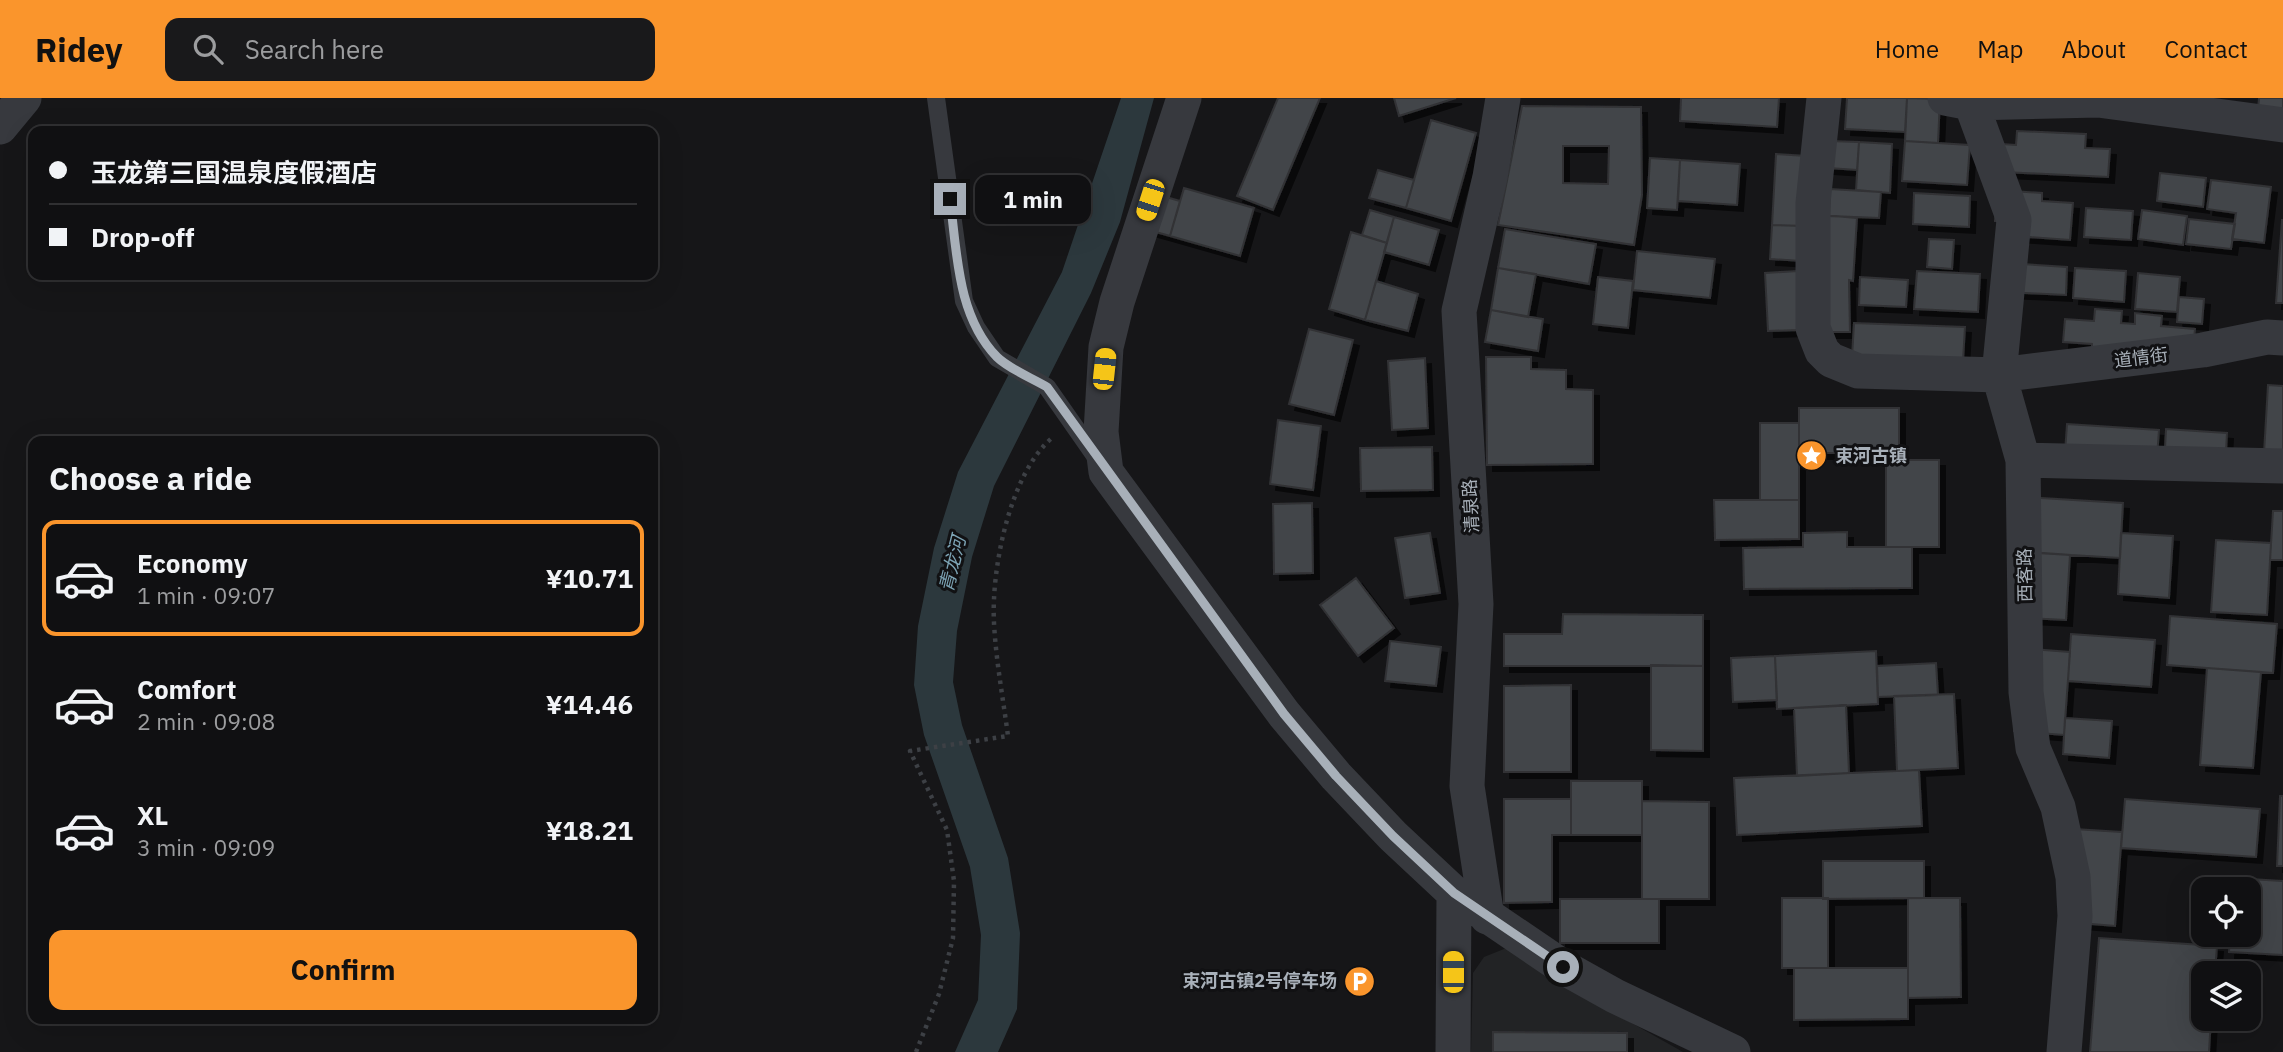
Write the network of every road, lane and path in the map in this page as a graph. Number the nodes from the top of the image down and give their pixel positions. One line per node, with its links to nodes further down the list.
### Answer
1 (24, 98): 8 (street)
2 (936, 98): 11 (lane)
3 (1184, 98): 14 (street)
4 (1503, 98): 16 (street, 清泉路)
5 (1824, 98): 10 (street, 道情街)
6 (1958, 100): 7 (street); 10 (street, 西客路)
7 (2283, 125)
8 (0, 127)
9 (2283, 338): 10 (street, 道情街)
10 (1999, 375): 12 (street, 西客路)
11 (1071, 422): 14 (lane); 17 (path)
12 (2023, 460): 13 (street); 20 (street, 西客路)
13 (2283, 466)
14 (1106, 472): 15 (street)
15 (1454, 893): 16 (street); 18 (street)
16 (1487, 917): 19 (street)
17 (916, 1052)
18 (1453, 1052)
19 (1733, 1052)
20 (2064, 1052)

